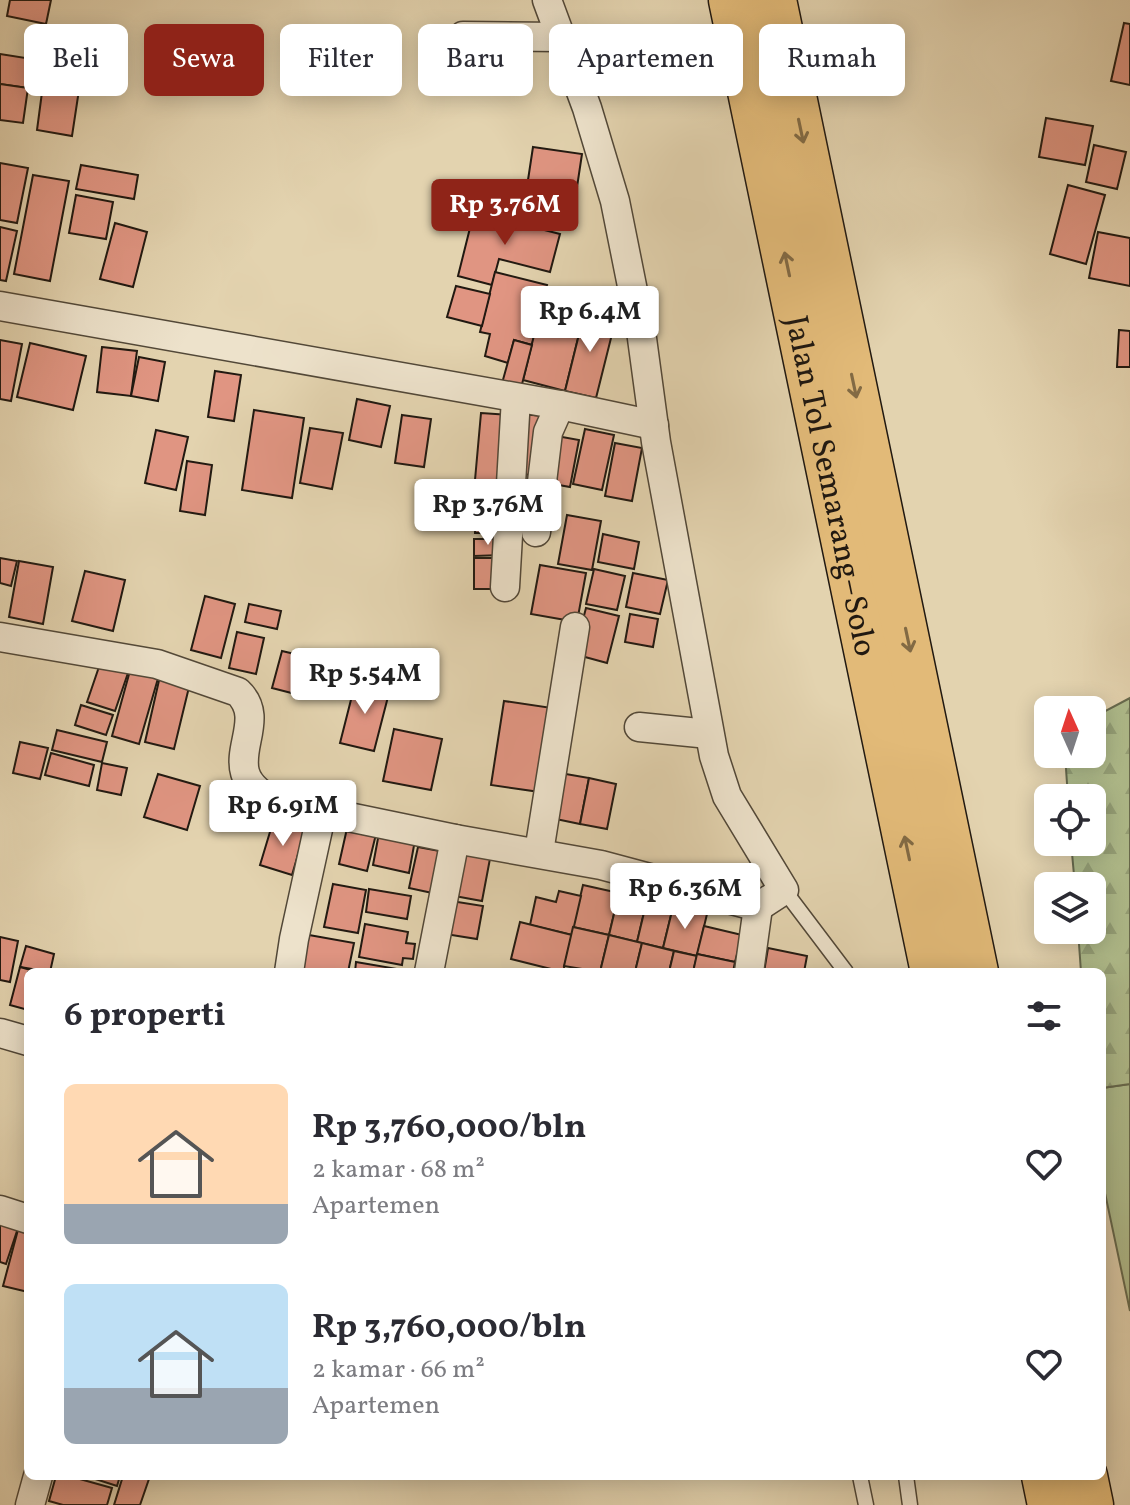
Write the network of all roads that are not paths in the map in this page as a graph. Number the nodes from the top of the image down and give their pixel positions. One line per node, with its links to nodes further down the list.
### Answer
1 (547, 0): 4 (street)
2 (731, 0): 21 (highway, Jalan Tol Semarang–Solo, one-way to 2)
3 (774, 0): 21 (highway, Jalan Tol Semarang–Solo, one-way to 21)
4 (556, 24)
5 (583, 96): 9 (street)
6 (0, 306): 7 (street)
7 (516, 398): 8 (street); 11 (street)
8 (560, 405): 9 (street); 10 (street)
9 (654, 425): 15 (street)
10 (536, 532)
11 (505, 587)
12 (575, 627): 18 (street)
13 (0, 637): 16 (street)
14 (639, 727): 15 (street)
15 (709, 734): 19 (street)
16 (322, 811): 17 (street); 22 (street)
17 (455, 839): 18 (street); 23 (street)
18 (539, 852): 20 (street)
19 (784, 890): 20 (street); 25 (lane)
20 (758, 907): 24 (street)
21 (944, 920): 26 (highway, Jalan Tol Semarang–Solo); 27 (highway, Jalan Tol Semarang–Solo)
22 (290, 968)
23 (430, 968)
24 (750, 968)
25 (843, 968)
26 (934, 968)
27 (974, 968)
28 (0, 1033): 29 (street)
29 (24, 1040)
30 (0, 1210): 31 (street)
31 (24, 1218)
32 (37, 1480): 37 (street)
33 (861, 1480): 38 (lane)
34 (907, 1480): 39 (lane)
35 (1045, 1480): 40 (highway)
36 (1086, 1480): 41 (highway)
37 (30, 1505)
38 (866, 1505)
39 (910, 1505)
40 (1050, 1505)
41 (1091, 1505)

